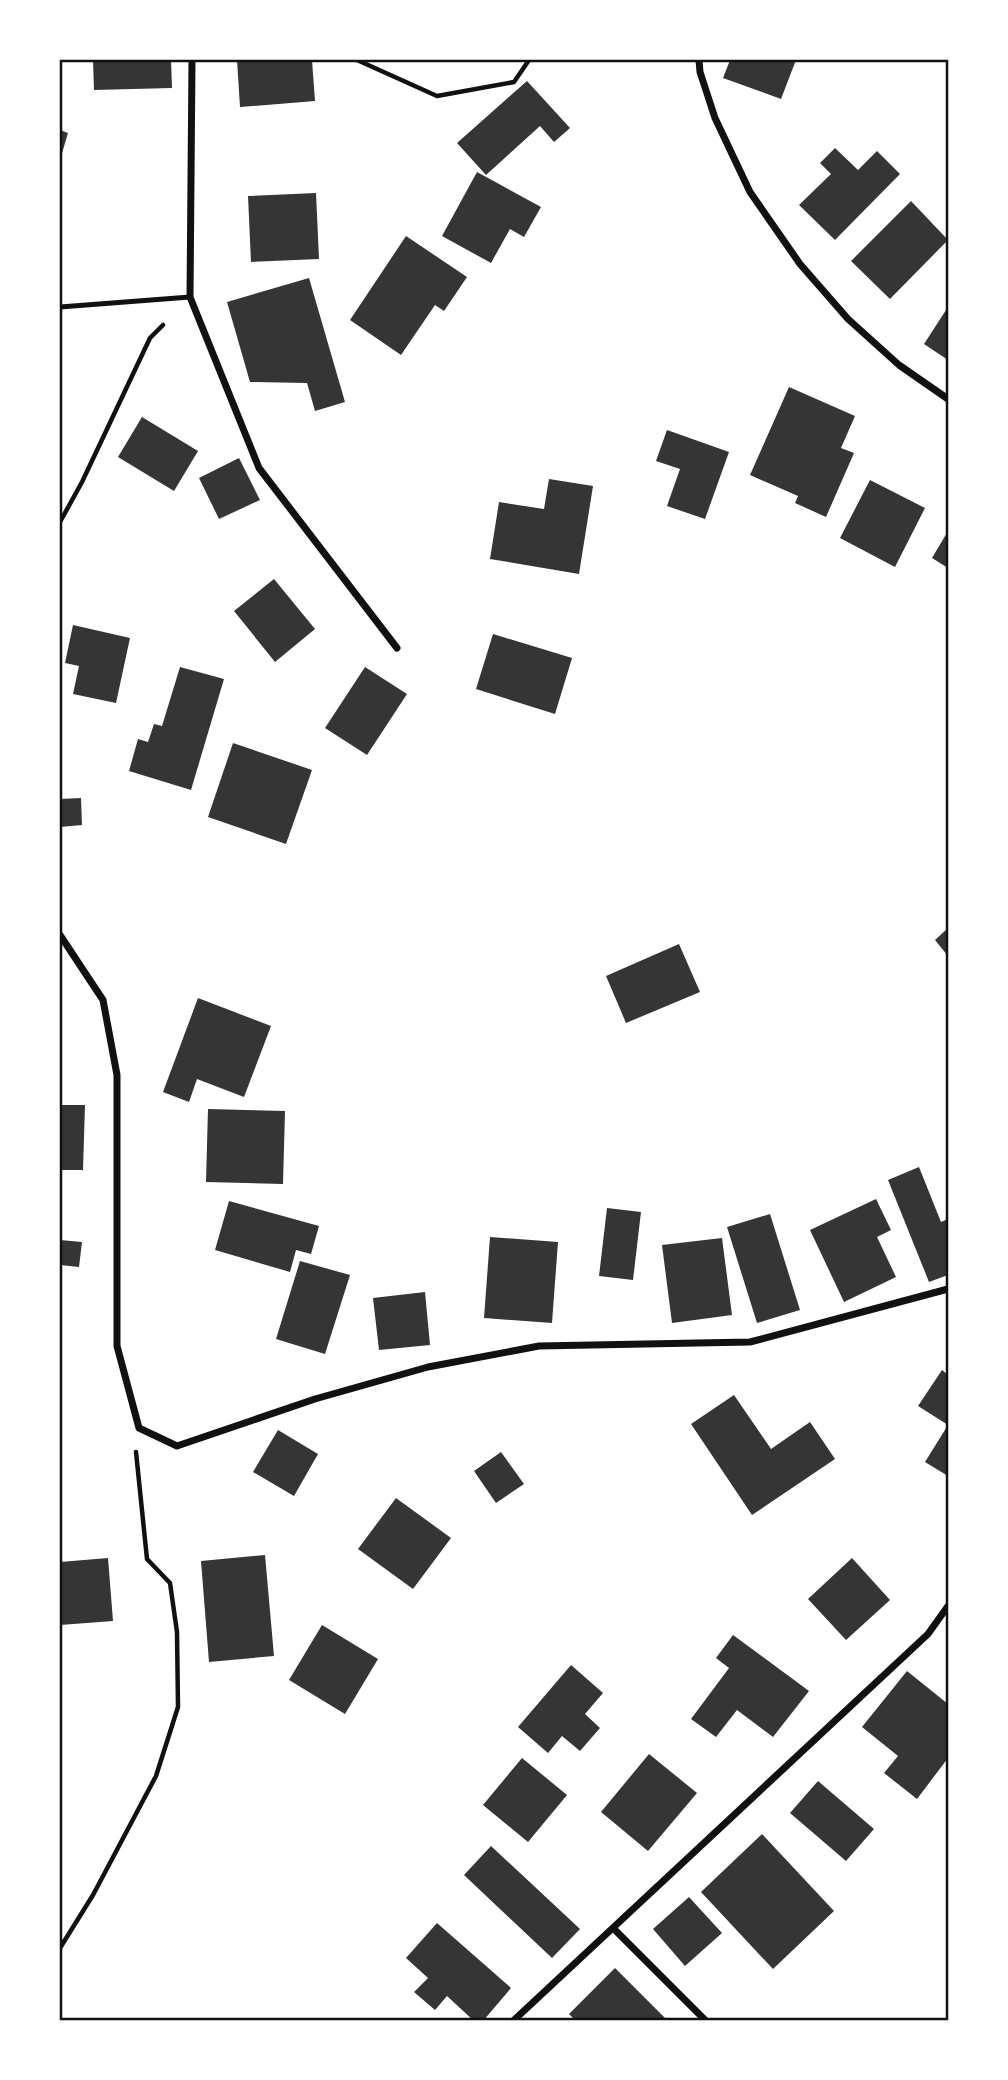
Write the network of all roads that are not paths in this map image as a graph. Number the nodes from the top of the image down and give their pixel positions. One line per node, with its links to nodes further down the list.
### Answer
1 (192, 60): 3 (street)
2 (699, 60): 5 (street)
3 (190, 297): 4 (lane); 6 (street)
4 (60, 307)
5 (948, 399)
6 (397, 648)
7 (60, 935): 8 (street)
8 (948, 1289)
9 (948, 1606): 10 (street)
10 (613, 1928): 11 (street); 12 (street)
11 (513, 2021)
12 (706, 2021)

